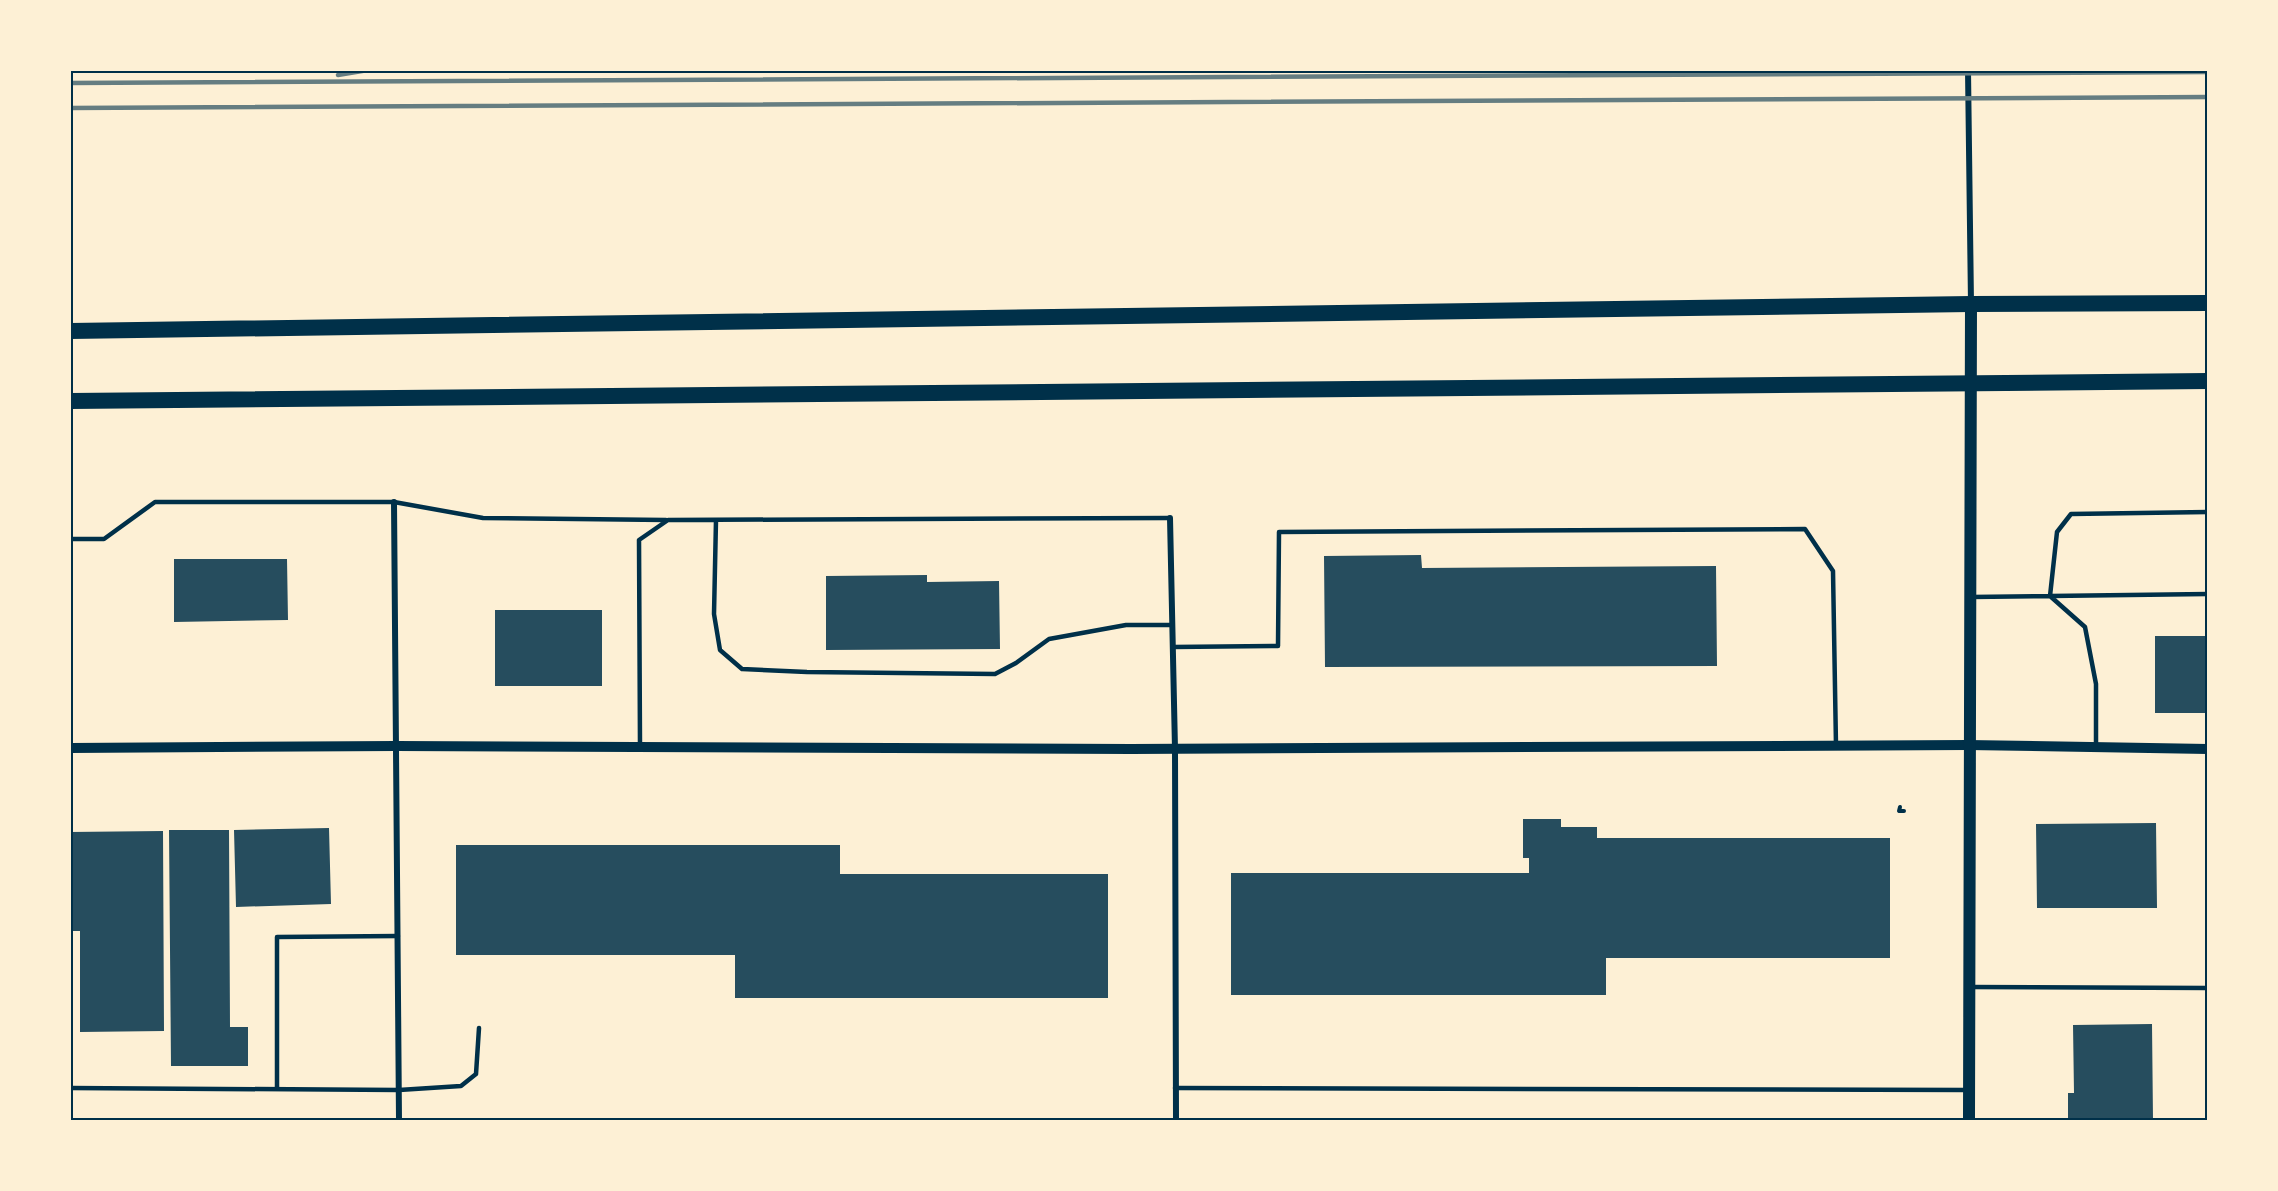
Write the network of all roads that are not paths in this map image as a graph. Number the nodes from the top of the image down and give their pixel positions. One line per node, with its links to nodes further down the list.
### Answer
1 (1968, 70): 3 (street)
2 (2208, 303): 3 (highway)
3 (1971, 304): 4 (highway); 6 (main road)
4 (70, 331)
5 (2208, 381): 6 (highway)
6 (1971, 382): 7 (highway); 16 (main road)
7 (70, 401)
8 (394, 502): 11 (lane); 13 (lane); 20 (street)
9 (2208, 512): 15 (lane)
10 (1170, 518): 12 (lane); 17 (street)
11 (668, 520): 12 (lane); 22 (lane)
12 (716, 520): 17 (lane)
13 (70, 539)
14 (2208, 594): 15 (lane)
15 (2050, 596): 16 (lane); 23 (lane)
16 (1969, 597): 19 (main road)
17 (1172, 625): 18 (street)
18 (1173, 647): 21 (lane); 25 (street)
19 (1968, 745): 21 (street); 23 (street); 28 (main road)
20 (396, 746): 22 (street); 24 (street); 27 (street)
21 (1836, 746): 25 (street)
22 (640, 747): 25 (street)
23 (2096, 747): 26 (street)
24 (70, 748)
25 (1175, 749): 32 (street)
26 (2208, 749)
27 (398, 936): 33 (lane); 34 (street)
28 (1969, 987): 29 (lane); 35 (main road)
29 (2208, 988)
30 (479, 1028): 34 (lane)
31 (70, 1088): 33 (lane)
32 (1176, 1088): 35 (lane); 37 (street)
33 (277, 1089): 34 (lane)
34 (399, 1090): 36 (street)
35 (1969, 1090): 38 (main road)
36 (399, 1120)
37 (1176, 1120)
38 (1969, 1120)

